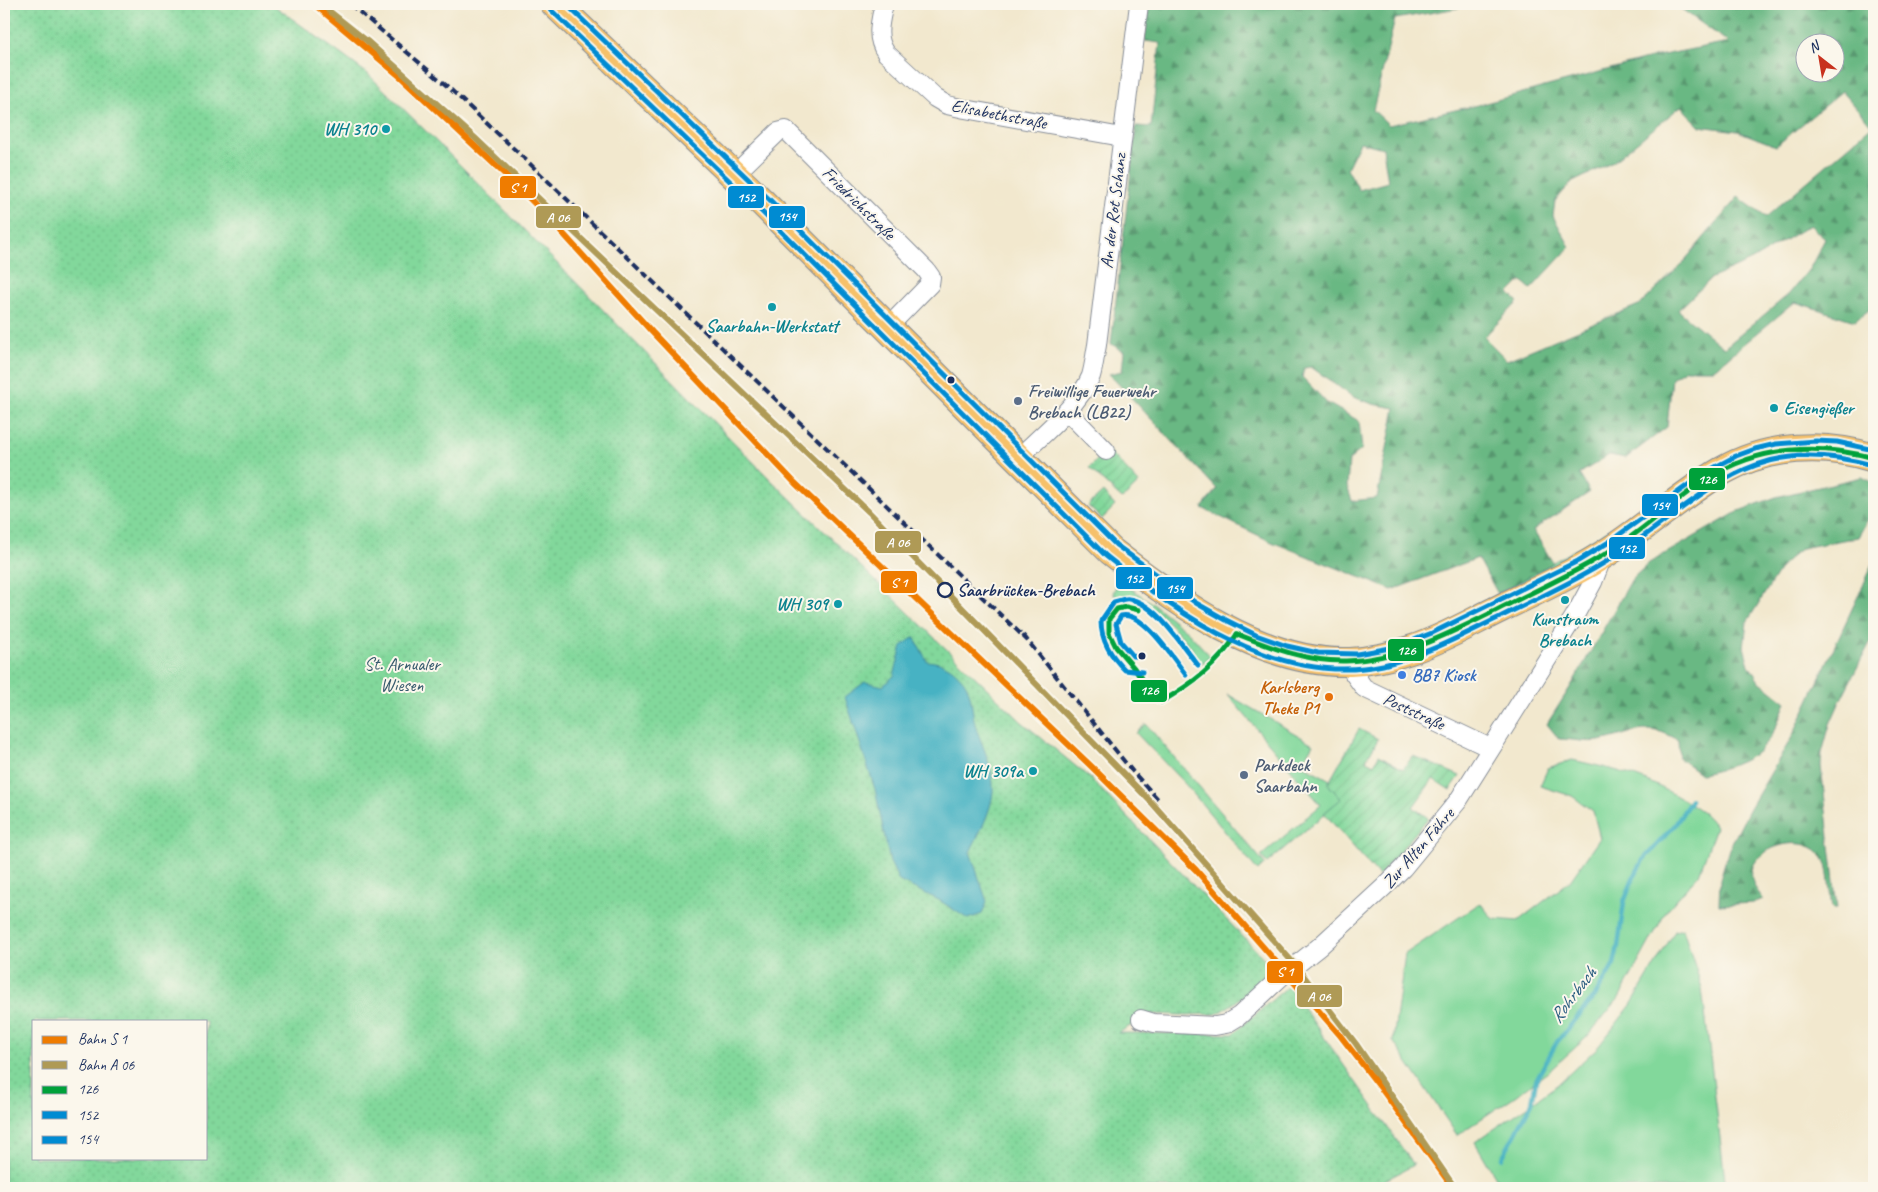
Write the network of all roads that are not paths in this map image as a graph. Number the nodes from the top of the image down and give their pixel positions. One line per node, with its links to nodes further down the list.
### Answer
1 (555, 4): 5 (main road)
2 (884, 4): 4 (street, Elisabethstraße)
3 (1139, 4): 4 (street, An der Rot Schanz)
4 (1122, 137): 7 (street, An der Rot Schanz)
5 (734, 175): 6 (main road); 6 (street, Friedrichstraße)
6 (887, 328): 9 (main road)
7 (1066, 411): 8 (street); 9 (street, An der Rot Schanz)
8 (1106, 450)
9 (1019, 457): 12 (main road)
10 (1874, 458): 11 (main road)
11 (1602, 556): 12 (main road); 13 (street, Zur Alten Fähre)
12 (1350, 662): 13 (street, Poststraße)
13 (1490, 748): 14 (street, Zur Alten Fähre)
14 (1141, 1019)

